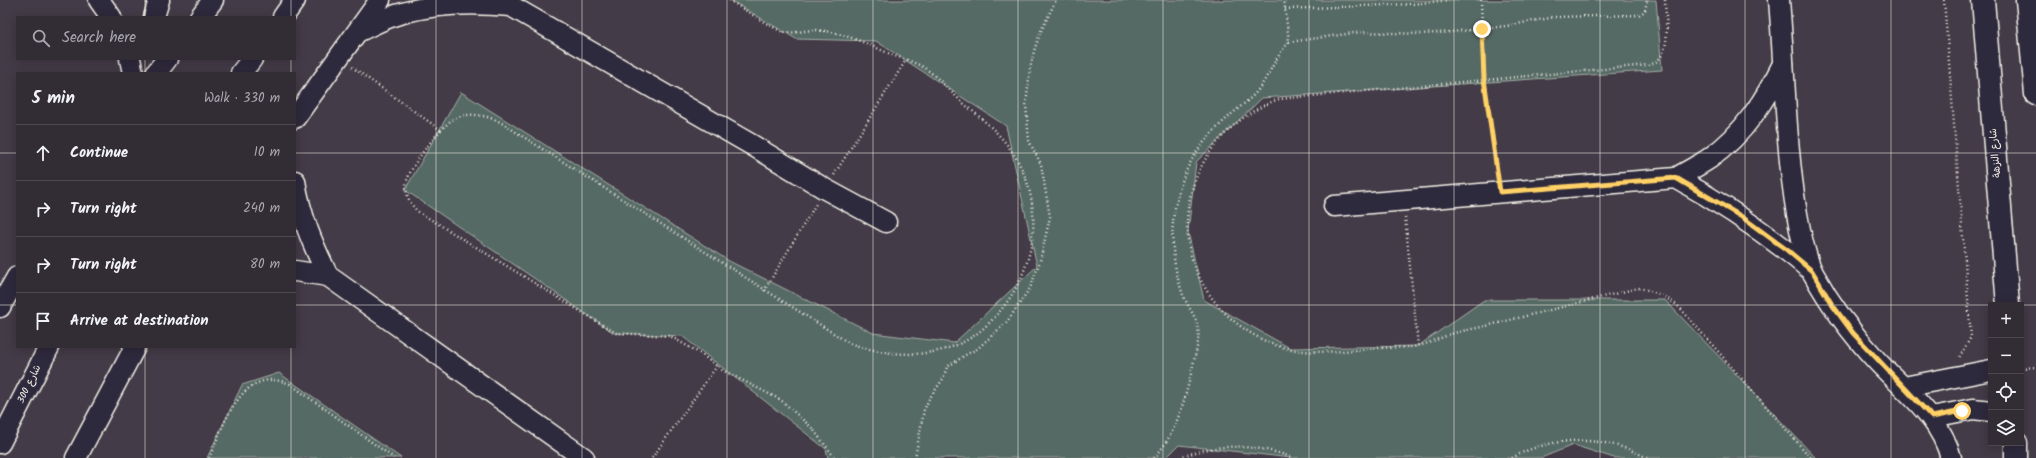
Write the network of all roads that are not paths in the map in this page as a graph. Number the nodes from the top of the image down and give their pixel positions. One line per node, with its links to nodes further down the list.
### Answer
1 (99, 0): 10 (street)
2 (159, 0): 11 (street)
3 (214, 0): 12 (street)
4 (295, 0): 13 (street)
5 (380, 0): 14 (street)
6 (1779, 0): 18 (street)
7 (1982, 0): 32 (main road, شارع النزهة)
8 (2027, 0): 22 (main road)
9 (509, 3): 14 (street); 27 (street)
10 (110, 16)
11 (154, 16)
12 (201, 16)
13 (284, 16)
14 (359, 31): 23 (street)
15 (130, 60): 19 (street)
16 (166, 60): 20 (street)
17 (251, 60): 21 (street)
18 (1784, 62): 24 (street); 29 (street)
19 (133, 72)
20 (157, 72)
21 (242, 72)
22 (2036, 94)
23 (296, 117)
24 (1676, 178): 26 (street); 29 (street)
25 (296, 188): 30 (street)
26 (1334, 206)
27 (886, 222)
28 (296, 271): 30 (street)
29 (1812, 271): 37 (street)
30 (328, 276): 43 (street)
31 (16, 279): 33 (street)
32 (2008, 302)
33 (0, 307)
34 (48, 348): 40 (street, شارع 300)
35 (134, 348): 42 (street)
36 (1988, 371): 37 (street)
37 (1904, 387): 39 (street)
38 (1988, 411): 39 (street)
39 (1932, 417): 44 (street)
40 (0, 443)
41 (2016, 446): 45 (main road)
42 (76, 458)
43 (584, 458)
44 (1951, 458)
45 (2016, 458)

